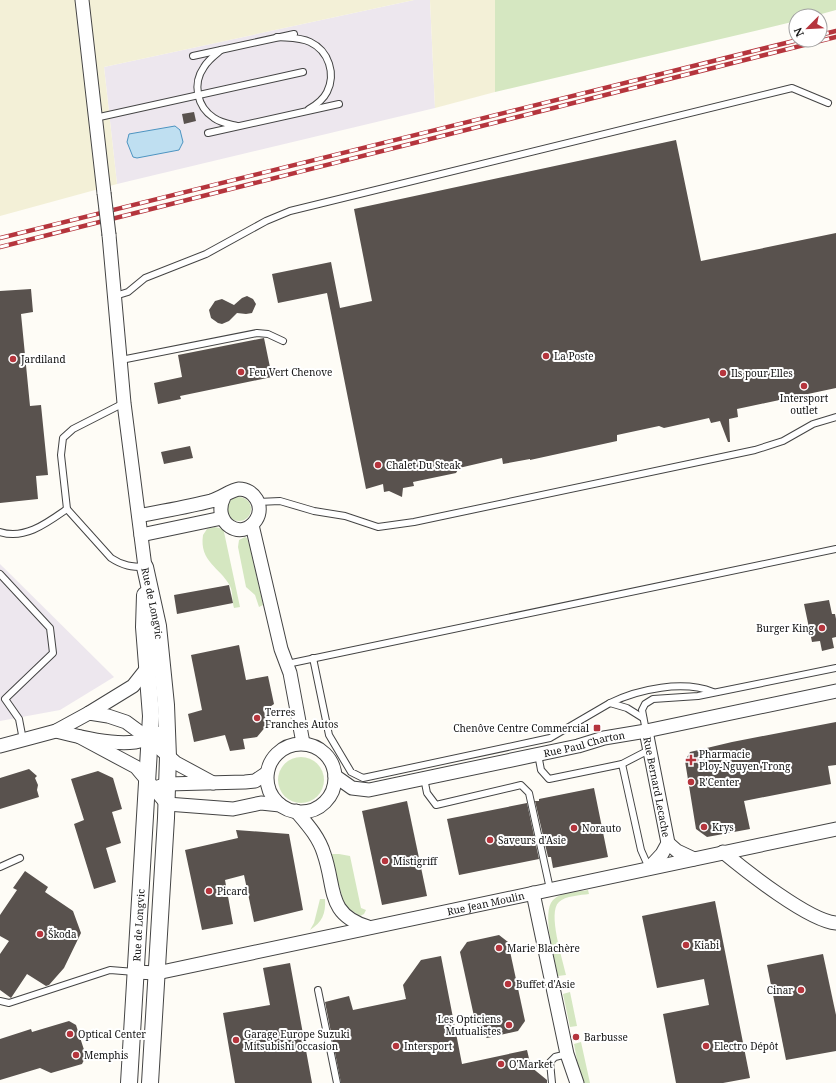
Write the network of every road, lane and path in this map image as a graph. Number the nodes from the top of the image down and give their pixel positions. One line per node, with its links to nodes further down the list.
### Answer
1 (82, 0): 11 (street)
2 (294, 34): 3 (lane)
3 (277, 38): 4 (lane); 10 (lane)
4 (222, 50): 5 (lane); 7 (lane)
5 (193, 56)
6 (303, 72): 7 (lane)
7 (198, 95): 11 (lane); 12 (lane)
8 (828, 103): 14 (lane)
9 (339, 104): 10 (lane)
10 (306, 112): 12 (lane)
11 (95, 118): 14 (street, bridge)
12 (240, 126): 13 (lane)
13 (208, 133)
14 (115, 296): 16 (street)
15 (283, 340): 16 (lane)
16 (121, 360): 17 (street)
17 (124, 403): 21 (lane); 22 (street)
18 (836, 417): 20 (lane)
19 (224, 497): 20 (street); 22 (street); 23 (street)
20 (258, 502): 24 (street)
21 (67, 509): 25 (lane); 28 (lane)
22 (139, 516): 26 (street)
23 (222, 518): 24 (street); 26 (street)
24 (252, 525): 31 (street)
25 (0, 532)
26 (141, 535): 28 (street)
27 (836, 549): 30 (lane)
28 (145, 567): 32 (street, Rue de Longvic); 39 (street, Rue de Longvic)
29 (0, 574): 44 (lane)
30 (313, 658): 31 (lane); 36 (lane)
31 (287, 664): 45 (street)
32 (148, 667): 37 (street); 43 (street, Rue de Longvic)
33 (836, 668): 34 (lane)
34 (713, 692): 36 (lane); 38 (lane)
35 (836, 692): 41 (street, Rue Paul Charton)
36 (610, 703): 38 (lane)
37 (89, 713): 40 (street); 43 (street)
38 (643, 718): 41 (lane)
39 (167, 730): 43 (street); 49 (street, Rue de Longvic)
40 (56, 731): 42 (street); 44 (street)
41 (646, 732): 47 (street, Rue Bernard Lecache); 48 (street, Rue Paul Charton)
42 (80, 737): 43 (street); 54 (street)
43 (149, 739): 49 (street); 54 (street, Rue de Longvic)
44 (23, 740): 46 (street)
45 (303, 744): 51 (street); 52 (street)
46 (0, 746)
47 (649, 750): 50 (lane); 60 (street, Rue Bernard Lecache)
48 (538, 754): 50 (lane); 53 (street, Rue Paul Charton)
49 (168, 757): 54 (street, Rue de Longvic); 55 (street)
50 (622, 764): 65 (lane)
51 (267, 773): 55 (street); 57 (street)
52 (335, 776): 53 (street, Rue Paul Charton); 58 (street)
53 (424, 778): 66 (lane)
54 (156, 783): 55 (street); 56 (street, Rue de Longvic); 70 (street, Rue de Longvic)
55 (212, 783)
56 (167, 804): 57 (street); 71 (street, Rue de Longvic)
57 (280, 805): 58 (street)
58 (296, 811): 69 (street)
59 (836, 829): 61 (street, Rue Jean Moulin)
60 (668, 843): 63 (street, Rue Bernard Lecache); 65 (street, Rue Bernard Lecache)
61 (723, 852): 63 (street, Rue Jean Moulin); 68 (street)
62 (20, 858): 64 (lane)
63 (694, 859): 65 (street, Rue Jean Moulin)
64 (0, 867)
65 (649, 868): 66 (street, Rue Jean Moulin)
66 (550, 889): 67 (street, Rue Jean Moulin)
67 (533, 892): 69 (street, Rue Jean Moulin); 74 (street)
68 (836, 925)
69 (368, 927): 71 (street, Rue Jean Moulin)
70 (135, 972): 71 (street, Rue Jean Moulin); 73 (lane); 77 (street, Rue de Longvic)
71 (157, 973): 78 (street, Rue de Longvic)
72 (318, 990): 79 (lane)
73 (0, 1001)
74 (567, 1054): 80 (lane); 81 (street)
75 (119, 1083): 76 (street)
76 (125, 1083)
77 (129, 1083)
78 (150, 1083)
79 (337, 1083)
80 (552, 1083)
81 (577, 1083)

